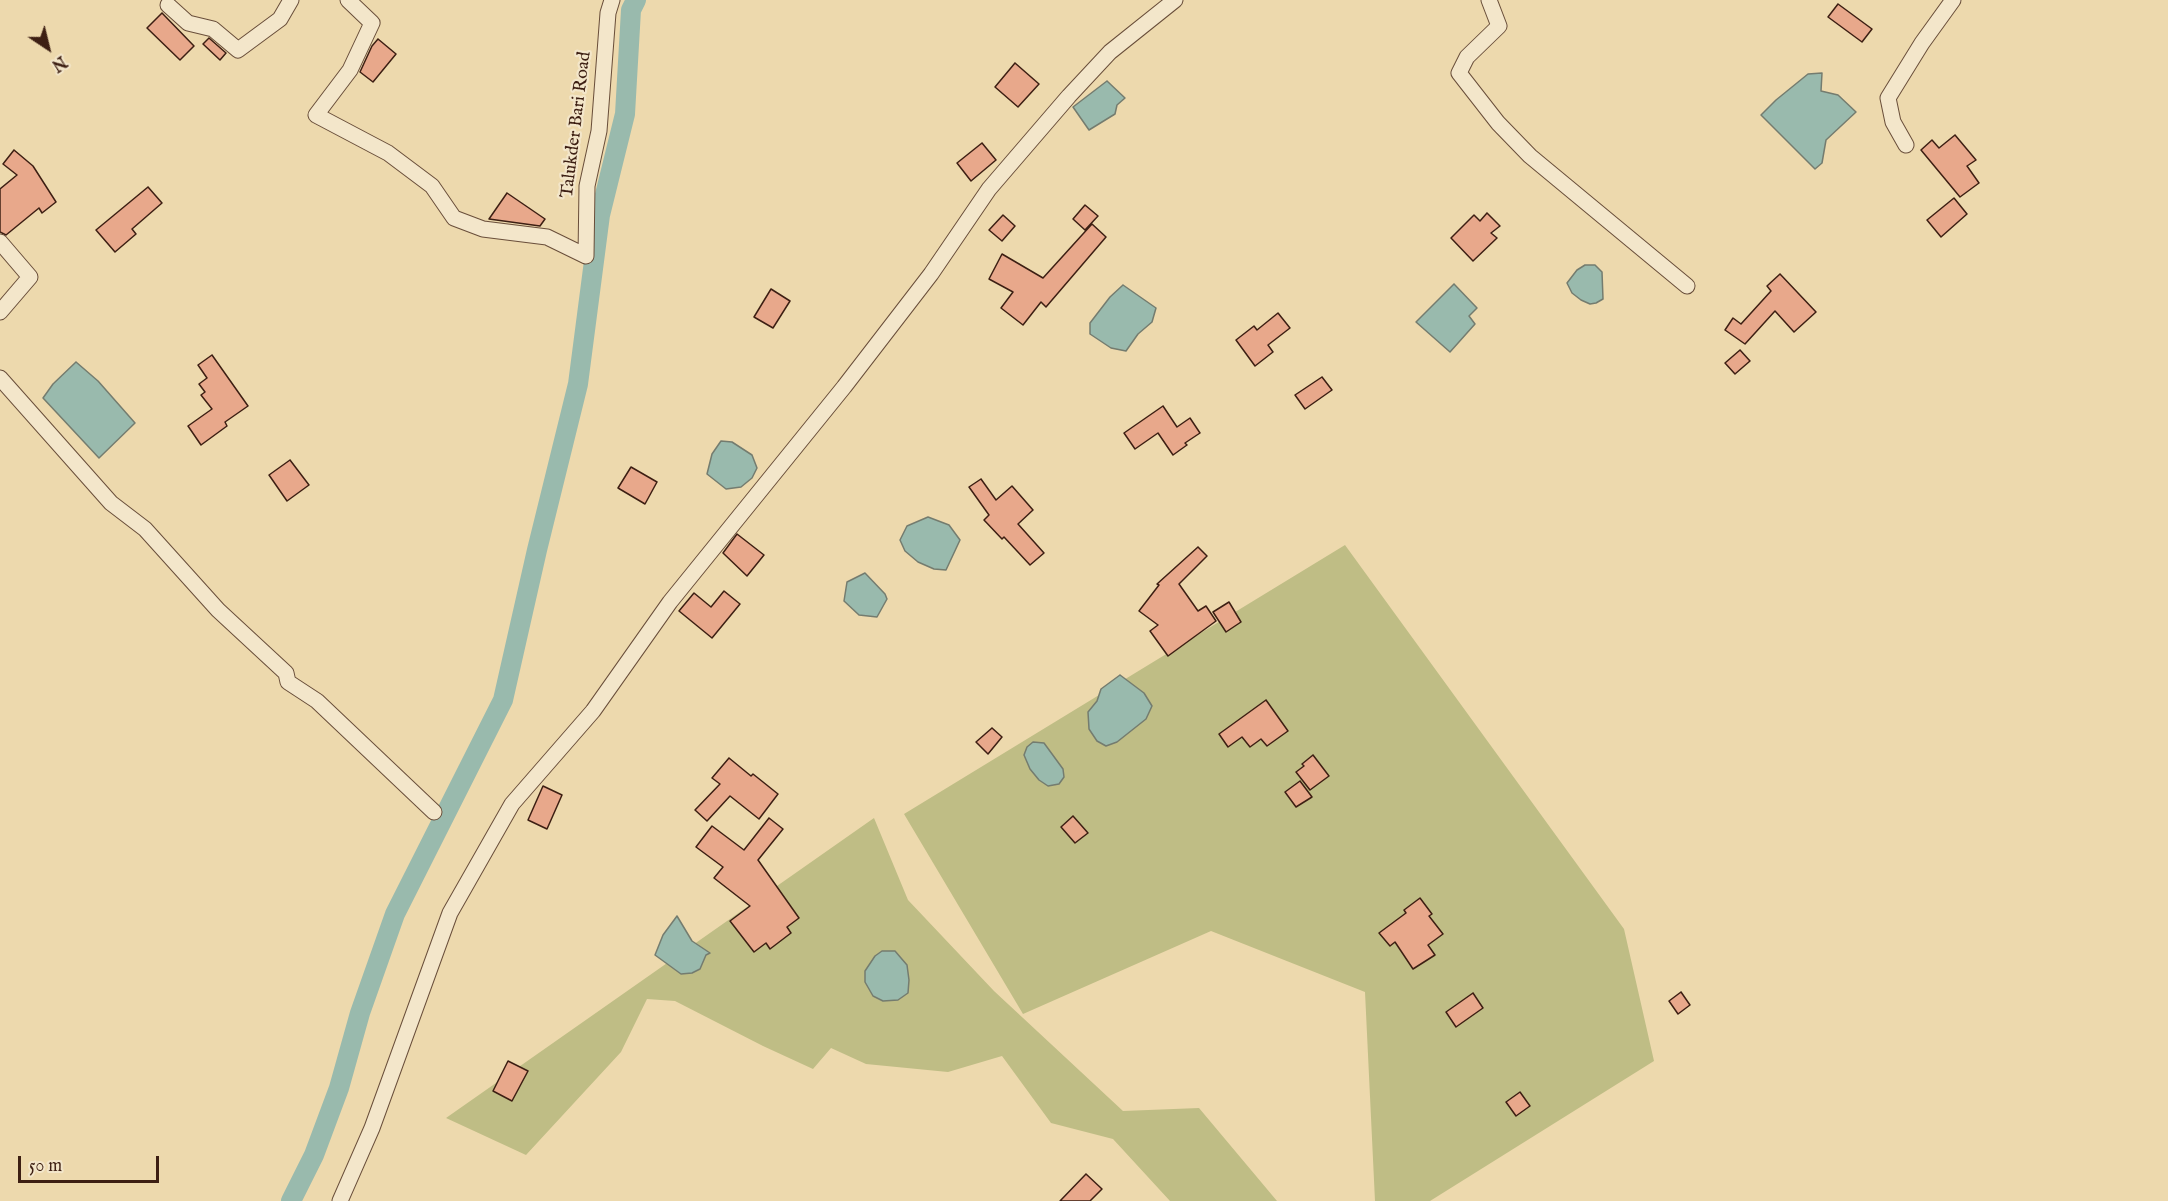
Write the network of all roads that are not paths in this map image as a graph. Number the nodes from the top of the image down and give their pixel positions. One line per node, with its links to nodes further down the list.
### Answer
1 (291, 0): 7 (street)
2 (348, 0): 3 (street, Talukder Bari Road)
3 (612, 0)
4 (1175, 0): 14 (street)
5 (1489, 0): 10 (street)
6 (1953, 0): 8 (street)
7 (168, 5)
8 (1906, 145)
9 (0, 242): 11 (street)
10 (1687, 286)
11 (0, 312)
12 (0, 378): 13 (street)
13 (434, 812)
14 (340, 1201)

